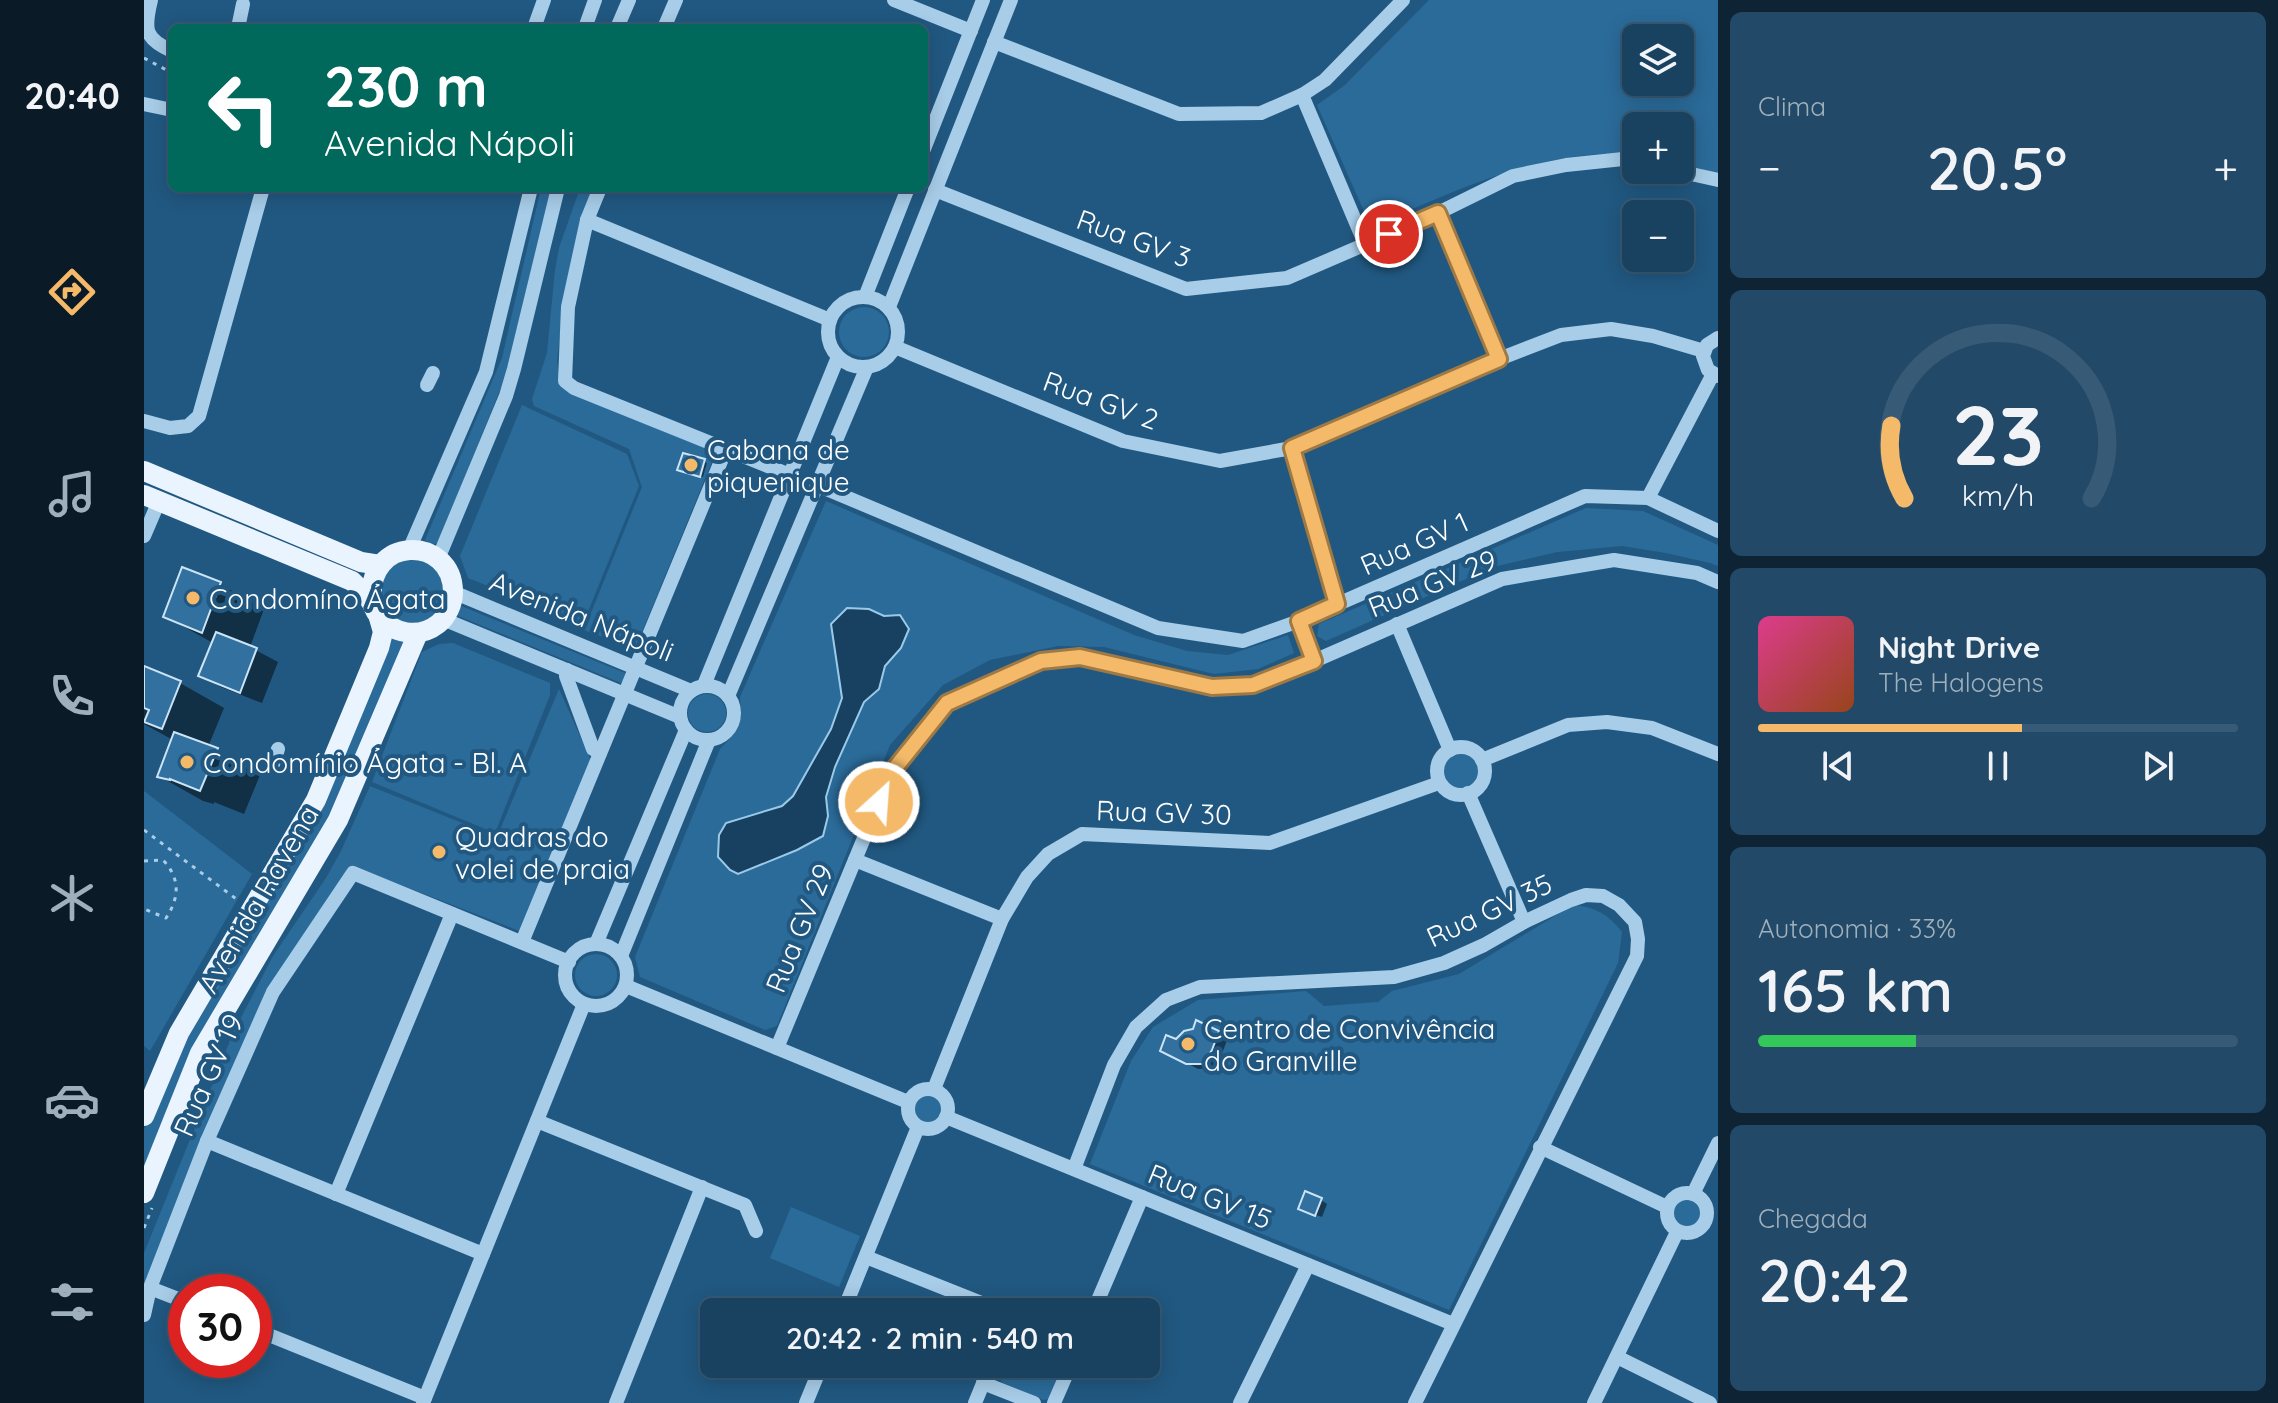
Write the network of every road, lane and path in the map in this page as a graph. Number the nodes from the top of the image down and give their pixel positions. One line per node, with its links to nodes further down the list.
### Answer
1 (151, 0): 18 (street)
2 (544, 0): 12 (street)
3 (595, 0): 13 (street)
4 (629, 0): 14 (street)
5 (676, 0): 15 (street)
6 (894, 0): 16 (street)
7 (983, 0): 16 (street)
8 (1011, 0): 17 (street)
9 (1403, 0): 21 (street)
10 (243, 4): 11 (street)
11 (239, 24)
12 (535, 24)
13 (586, 24)
14 (619, 24)
15 (666, 24)
16 (971, 31): 23 (street)
17 (994, 42): 21 (street); 25 (street)
18 (168, 49)
19 (144, 58): 20 (path)
20 (168, 71)
21 (1302, 95): 38 (street)
22 (144, 104): 24 (street)
23 (940, 108): 25 (street); 26 (street)
24 (168, 109)
25 (964, 117): 30 (street)
26 (928, 139)
27 (1622, 159): 36 (street, Rua GV 3)
28 (1694, 175): 29 (street)
29 (1718, 180)
30 (935, 190): 38 (street, Rua GV 3); 40 (street)
31 (262, 192): 49 (street)
32 (530, 192): 59 (street)
33 (557, 192): 60 (street)
34 (598, 192): 37 (street)
35 (906, 192): 39 (street)
36 (1438, 213): 38 (street, Rua GV 3); 46 (street)
37 (587, 220): 41 (street); 51 (street)
38 (1365, 244)
39 (865, 297): 40 (street); 41 (street)
40 (889, 307): 43 (street)
41 (830, 320): 45 (street)
42 (1718, 338): 44 (street)
43 (895, 347): 47 (street); 50 (street, Rua GV 2)
44 (1704, 351): 46 (street, Rua GV 2); 48 (street)
45 (838, 357): 47 (street); 53 (street)
46 (1499, 359): 50 (street, Rua GV 2)
47 (867, 367): 54 (street)
48 (1715, 375): 56 (street)
49 (144, 421)
50 (1292, 448): 64 (street)
51 (726, 449): 53 (street); 71 (street)
52 (144, 471): 61 (main road)
53 (790, 475): 73 (street)
54 (817, 485): 67 (street, Rua GV 1); 75 (street)
55 (152, 498): 58 (street); 65 (main road)
56 (1648, 498): 57 (street, Rua GV 1); 64 (street, Rua GV 1)
57 (1718, 531)
58 (144, 536)
59 (409, 550): 60 (main road); 61 (main road)
60 (438, 559): 63 (main road)
61 (380, 565): 65 (main road)
62 (1718, 582): 68 (street, Rua GV 29)
63 (453, 592): 66 (main road); 71 (street, Avenida Nápoli)
64 (1337, 604): 67 (street, Rua GV 1)
65 (375, 610): 69 (main road); 90 (main road, Avenida Ravena)
66 (443, 619): 69 (main road); 72 (street, Avenida Nápoli)
67 (1299, 621): 70 (street)
68 (1397, 624): 70 (street, Rua GV 29); 79 (street)
69 (418, 633): 112 (main road, Avenida Ravena)
70 (1314, 661): 87 (street, Rua GV 29)
71 (636, 668): 73 (street, Avenida Nápoli); 74 (street)
72 (567, 670): 74 (street, Avenida Nápoli); 80 (street)
73 (697, 688): 75 (street, Avenida Nápoli); 76 (street, Avenida Nápoli)
74 (625, 694): 76 (street, Avenida Nápoli); 80 (street)
75 (728, 696): 77 (street)
76 (683, 723): 77 (street, Avenida Nápoli); 95 (street)
77 (709, 740): 96 (street)
78 (278, 749): 83 (street)
79 (1450, 750): 82 (street); 84 (street)
80 (600, 753): 94 (street)
81 (1718, 754): 82 (street)
82 (1482, 760): 85 (street)
83 (273, 764)
84 (1439, 783): 85 (street); 92 (street, Rua GV 30)
85 (1468, 793): 93 (street)
86 (144, 830): 90 (path)
87 (855, 860): 92 (street); 100 (street, Rua GV 29)
88 (144, 861): 89 (path)
89 (144, 909)
90 (251, 911): 103 (main road, Avenida Ravena)
91 (452, 914): 94 (street); 107 (street, Rua GV 19); 113 (street)
92 (1002, 919): 101 (street, Rua GV 30)
93 (1524, 922): 109 (street, Rua GV 35); 110 (street, Rua GV 35)
94 (522, 942): 97 (street)
95 (596, 944): 96 (street); 97 (street)
96 (621, 956): 98 (street)
97 (569, 962): 99 (street)
98 (626, 986): 99 (street); 100 (street)
99 (584, 1004): 105 (street)
100 (777, 1048): 102 (street)
101 (934, 1089): 102 (street); 104 (street)
102 (908, 1102): 106 (street)
103 (145, 1110)
104 (946, 1117): 106 (street); 110 (street, Rua GV 15)
105 (537, 1121): 111 (street); 120 (street)
106 (918, 1127): 121 (street)
107 (207, 1141): 113 (street); 123 (street, Rua GV 19)
108 (1718, 1143): 114 (street)
109 (1540, 1147): 116 (street); 129 (street, Rua GV 35)
110 (1074, 1169): 115 (street, Rua GV 15)
111 (702, 1187): 118 (street); 137 (street)
112 (144, 1193)
113 (336, 1194): 120 (street)
114 (1693, 1194): 116 (street); 117 (street)
115 (1142, 1197): 122 (street, Rua GV 15); 127 (street)
116 (1667, 1207): 119 (street)
117 (1711, 1226): 119 (street)
118 (756, 1231)
119 (1677, 1232): 131 (street)
120 (483, 1254): 136 (street)
121 (866, 1257): 125 (street); 126 (street)
122 (1308, 1265): 129 (street, Rua GV 15); 142 (street)
123 (150, 1288): 124 (street); 128 (street, Rua GV 19)
124 (168, 1295)
125 (849, 1298)
126 (969, 1298)
127 (1099, 1298)
128 (144, 1315)
129 (1453, 1324): 143 (street, Rua GV 35)
130 (272, 1337): 136 (street)
131 (1617, 1357): 144 (street); 145 (street)
132 (816, 1378): 138 (street)
133 (985, 1378): 135 (street)
134 (1065, 1378): 141 (street)
135 (983, 1383): 139 (street); 140 (street)
136 (424, 1400)
137 (616, 1403)
138 (806, 1403)
139 (975, 1403)
140 (1034, 1403)
141 (1054, 1403)
142 (1240, 1403)
143 (1415, 1403)
144 (1594, 1403)
145 (1710, 1403)

